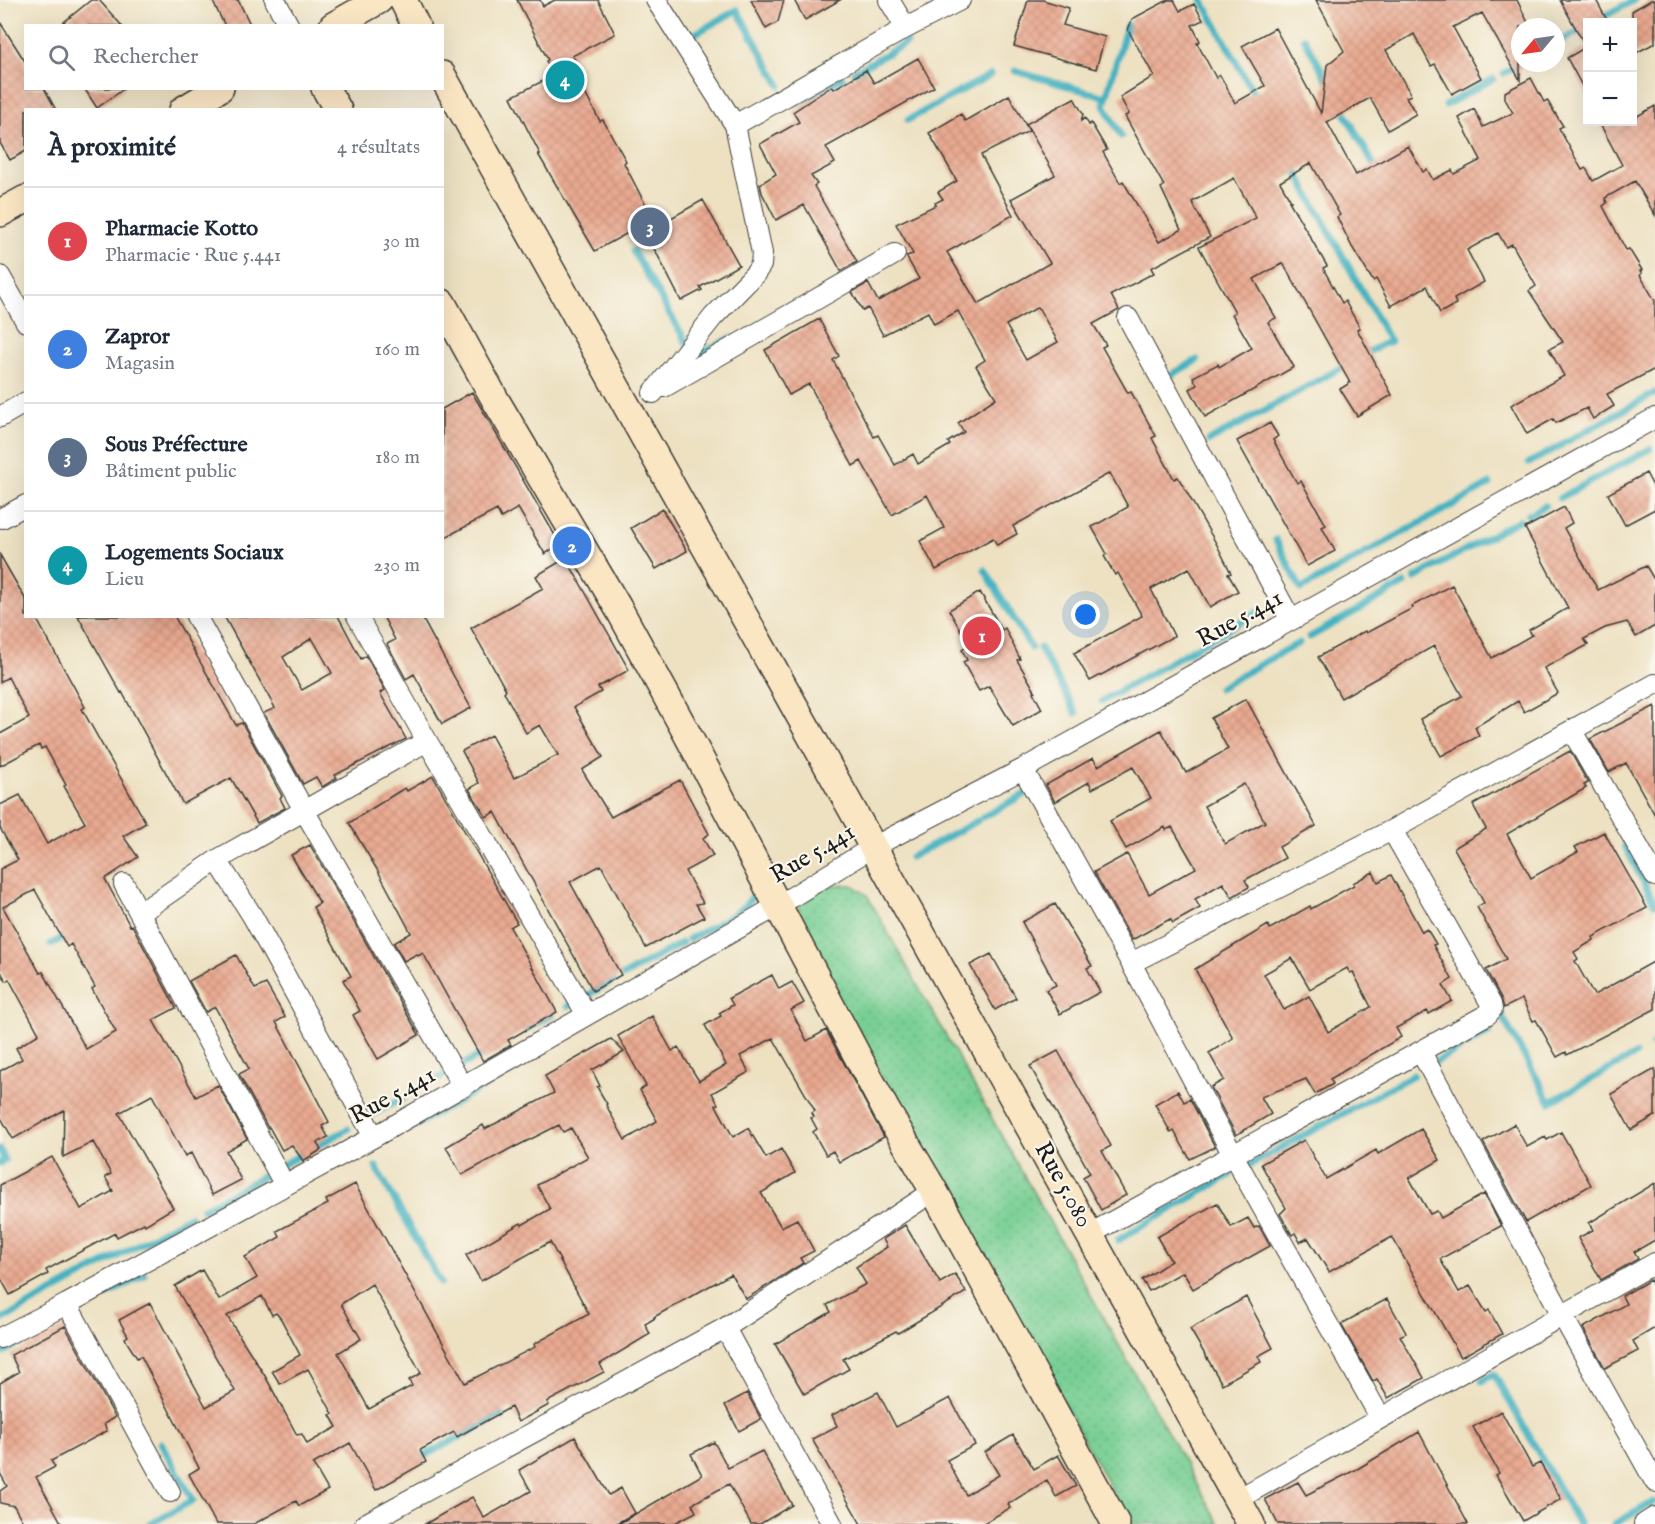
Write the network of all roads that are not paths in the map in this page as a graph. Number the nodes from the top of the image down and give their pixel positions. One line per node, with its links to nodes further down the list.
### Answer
1 (275, 0): 7 (street)
2 (380, 0): 8 (main road)
3 (403, 0): 9 (main road)
4 (656, 0): 16 (street)
5 (889, 0): 10 (street)
6 (960, 0): 10 (street)
7 (287, 24)
8 (337, 24)
9 (415, 24)
10 (906, 28): 16 (street)
11 (444, 79): 26 (main road, Rue 5.080)
12 (217, 90): 14 (main road)
13 (327, 90): 15 (main road)
14 (186, 108)
15 (337, 108)
16 (735, 125): 24 (street)
17 (24, 200): 18 (main road)
18 (0, 213)
19 (895, 254): 24 (street)
20 (0, 276): 22 (street)
21 (444, 307): 44 (main road)
22 (24, 318)
23 (1128, 318): 33 (street)
24 (652, 393): 26 (street)
25 (24, 403): 27 (street)
26 (628, 408): 40 (main road, Rue 5.080)
27 (0, 417)
28 (1655, 418): 33 (street, Rue 5.441)
29 (24, 506): 30 (street)
30 (2, 518)
31 (197, 618): 38 (street)
32 (358, 618): 36 (street)
33 (1291, 620): 37 (street, Rue 5.441)
34 (1655, 684): 35 (street)
35 (1572, 730): 39 (street); 42 (street)
36 (427, 741): 38 (street); 47 (street)
37 (1023, 769): 40 (street, Rue 5.441); 46 (street)
38 (305, 812): 41 (street); 49 (street)
39 (1392, 830): 46 (street); 48 (street)
40 (873, 847): 44 (street, Rue 5.441); 54 (main road, Rue 5.080)
41 (217, 860): 45 (street); 50 (street)
42 (1655, 876)
43 (124, 884): 45 (street)
44 (779, 905): 47 (street, Rue 5.441); 53 (main road)
45 (140, 913): 52 (street)
46 (1131, 963): 51 (street)
47 (587, 1015): 49 (street, Rue 5.441)
48 (1421, 1052): 51 (street); 57 (street)
49 (463, 1087): 50 (street, Rue 5.441)
50 (374, 1137): 52 (street, Rue 5.441)
51 (1233, 1155): 54 (street); 60 (street)
52 (284, 1184): 56 (street, Rue 5.441)
53 (934, 1191): 58 (street); 67 (main road)
54 (1090, 1234): 63 (main road, Rue 5.080)
55 (1655, 1263): 57 (street)
56 (68, 1304): 59 (street, Rue 5.441); 62 (street)
57 (1562, 1315): 60 (street); 61 (street)
58 (725, 1328): 65 (street); 66 (street)
59 (0, 1338)
60 (1380, 1417): 63 (street)
61 (1655, 1482)
62 (170, 1492)
63 (1238, 1499): 68 (main road, Rue 5.080)
64 (1655, 1517): 69 (street)
65 (829, 1523)
66 (365, 1524)
67 (1116, 1524)
68 (1251, 1524)
69 (1644, 1524)

